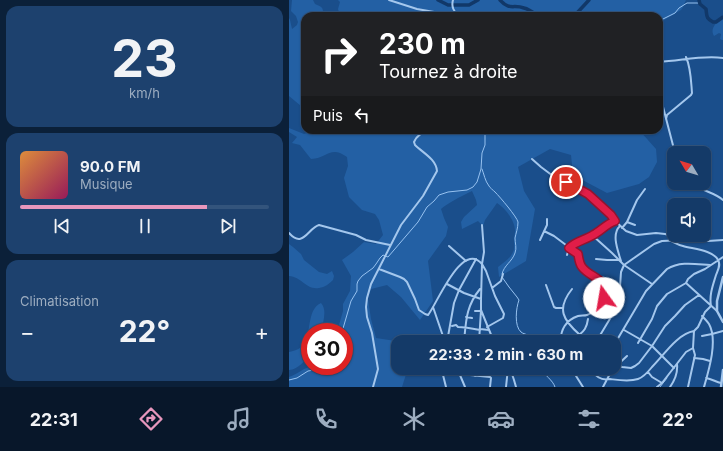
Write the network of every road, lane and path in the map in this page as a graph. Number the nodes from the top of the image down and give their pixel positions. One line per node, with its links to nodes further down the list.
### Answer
1 (389, 0): 3 (street)
2 (452, 2): 4 (street)
3 (434, 12)
4 (455, 12)
5 (686, 58): 6 (street); 7 (street); 9 (street)
6 (723, 58)
7 (663, 61)
8 (663, 107): 9 (street)
9 (666, 119): 11 (street)
10 (421, 134): 31 (street)
11 (673, 146)
12 (532, 159): 17 (street)
13 (645, 189): 18 (street)
14 (704, 190): 15 (street)
15 (723, 200)
16 (547, 219): 22 (street)
17 (615, 221): 21 (street); 25 (street)
18 (627, 222): 20 (street); 21 (street)
19 (482, 225): 41 (street)
20 (635, 225)
21 (621, 227): 24 (street); 40 (street)
22 (544, 231): 26 (street); 33 (street)
23 (289, 233): 31 (street)
24 (667, 235)
25 (592, 236): 33 (street); 40 (street)
26 (540, 240)
27 (667, 240): 42 (street)
28 (723, 240): 29 (street)
29 (711, 241)
30 (673, 242): 38 (street)
31 (390, 245): 44 (street)
32 (449, 246): 39 (street)
33 (569, 248): 34 (street); 62 (street)
34 (567, 255)
35 (723, 257): 38 (street)
36 (476, 259): 39 (street); 41 (street); 55 (street)
37 (596, 259): 40 (street)
38 (718, 260): 43 (street); 59 (street)
39 (466, 261): 48 (street)
40 (621, 261): 42 (street)
41 (482, 264): 52 (street); 53 (street)
42 (624, 265): 49 (street); 89 (street)
43 (710, 265): 47 (street); 49 (street)
44 (378, 269): 60 (street); 119 (street)
45 (503, 274): 53 (street)
46 (723, 277): 51 (street)
47 (686, 283): 56 (street); 92 (street)
48 (446, 284): 55 (street); 60 (street)
49 (652, 284): 78 (street)
50 (546, 286): 61 (street)
51 (722, 287): 65 (street)
52 (481, 288): 57 (street); 58 (street)
53 (492, 288): 74 (street)
54 (572, 289): 61 (street)
55 (459, 290): 57 (street); 84 (street)
56 (699, 294): 59 (street); 94 (street)
57 (473, 297): 58 (street); 68 (street)
58 (481, 298): 63 (street)
59 (711, 306): 65 (street); 67 (street)
60 (433, 307): 83 (street)
61 (562, 308): 72 (street)
62 (596, 309): 66 (street); 72 (street)
63 (481, 310): 64 (street); 74 (street); 76 (street)
64 (475, 311)
65 (717, 311): 71 (street)
66 (600, 313)
67 (703, 316): 79 (street); 82 (street)
68 (466, 317): 69 (street); 75 (street)
69 (472, 318)
70 (588, 319): 81 (street)
71 (723, 321)
72 (567, 322): 81 (street); 88 (street)
73 (453, 326): 75 (street)
74 (487, 327): 77 (street)
75 (465, 329): 76 (street); 85 (street)
76 (480, 329): 77 (street); 86 (street)
77 (489, 330): 87 (street)
78 (624, 330): 90 (street); 92 (street)
79 (694, 331): 95 (street); 97 (street)
80 (723, 331): 82 (street)
81 (580, 334)
82 (712, 334): 91 (street); 99 (street)
83 (443, 335)
84 (448, 335)
85 (465, 335)
86 (480, 335)
87 (491, 335)
88 (561, 335)
89 (600, 335)
90 (620, 335)
91 (702, 336)
92 (640, 339): 93 (street); 94 (street)
93 (638, 343)
94 (652, 346): 97 (street); 102 (street)
95 (693, 348): 98 (street); 101 (street)
96 (627, 356): 100 (street)
97 (663, 356): 103 (street); 105 (street)
98 (695, 358): 99 (street); 129 (street)
99 (710, 360): 115 (street)
100 (621, 361)
101 (677, 364): 103 (street); 128 (street)
102 (621, 366)
103 (673, 368): 118 (street)
104 (723, 370): 117 (street)
105 (649, 372): 116 (street); 118 (street)
106 (443, 375): 120 (street)
107 (460, 375): 121 (street)
108 (468, 375): 114 (street)
109 (508, 375): 123 (street)
110 (512, 375): 124 (street)
111 (575, 375): 125 (street)
112 (595, 375): 116 (street)
113 (610, 375): 116 (street)
114 (475, 376): 122 (street)
115 (706, 378): 117 (street); 130 (street)
116 (607, 380): 126 (street)
117 (722, 381): 131 (street)
118 (662, 383): 127 (street)
119 (373, 387)
120 (446, 387)
121 (465, 387)
122 (490, 387)
123 (506, 387)
124 (516, 387)
125 (583, 387)
126 (603, 387)
127 (657, 387)
128 (670, 387)
129 (689, 387)
130 (703, 387)
131 (721, 387)

